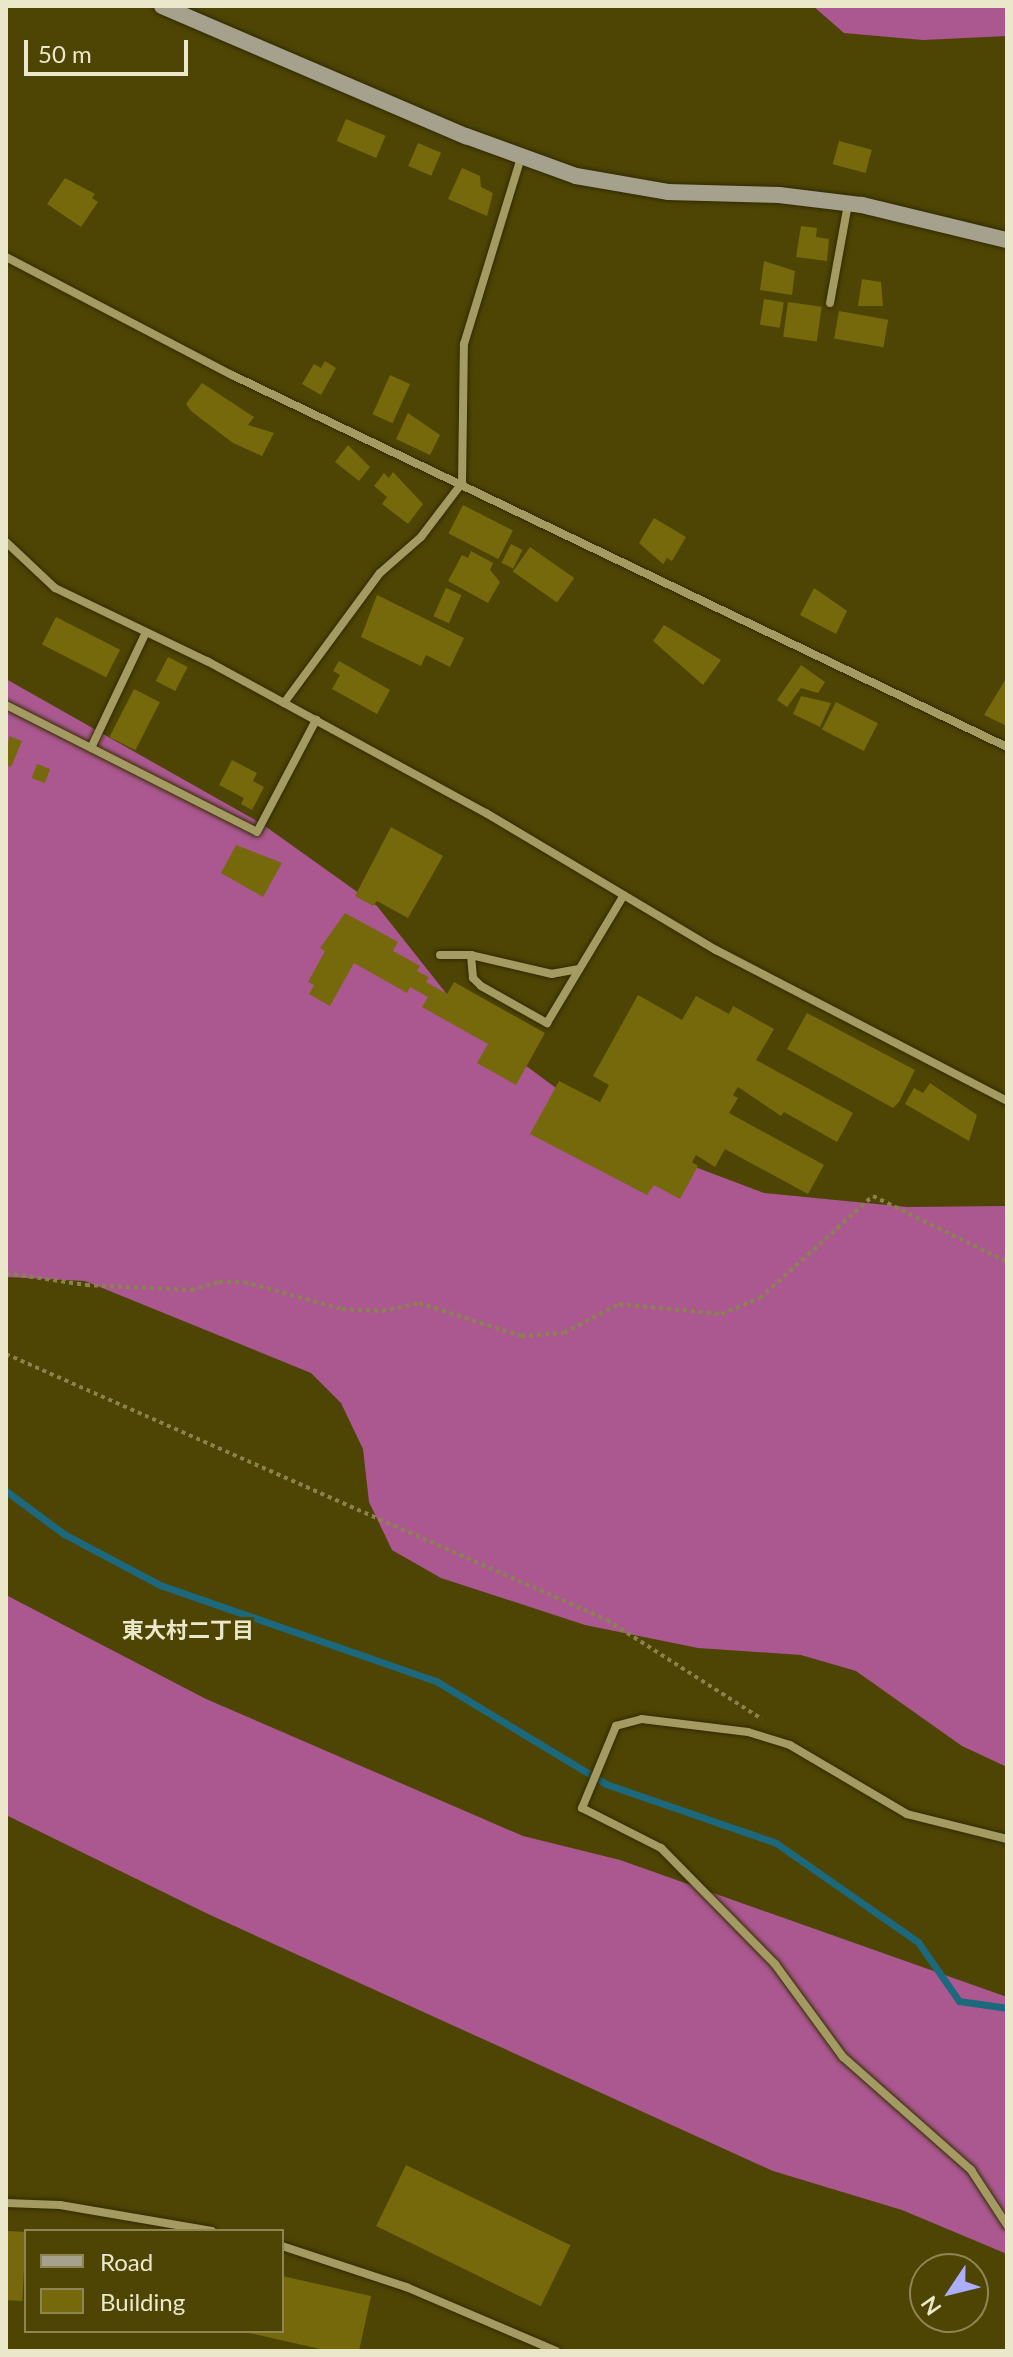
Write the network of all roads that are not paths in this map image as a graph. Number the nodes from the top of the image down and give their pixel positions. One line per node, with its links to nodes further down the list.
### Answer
1 (162, 6): 2 (street)
2 (521, 156): 3 (street); 7 (street)
3 (848, 203): 4 (street); 6 (street)
4 (1007, 240)
5 (6, 257): 7 (street)
6 (830, 303)
7 (462, 483): 10 (street); 13 (street)
8 (6, 542): 9 (street)
9 (146, 632): 10 (street); 14 (street)
10 (284, 703): 12 (street)
11 (6, 705): 14 (street)
12 (316, 720): 14 (street); 15 (street)
13 (1007, 747)
14 (91, 748)
15 (624, 895): 18 (street); 19 (street)
16 (440, 955): 17 (street)
17 (471, 955): 18 (street); 18 (street)
18 (579, 969)
19 (1007, 1101)
20 (1007, 1839): 22 (street)
21 (6, 2203): 23 (street)
22 (1007, 2225)
23 (200, 2229)
24 (284, 2247): 25 (street)
25 (556, 2351)

